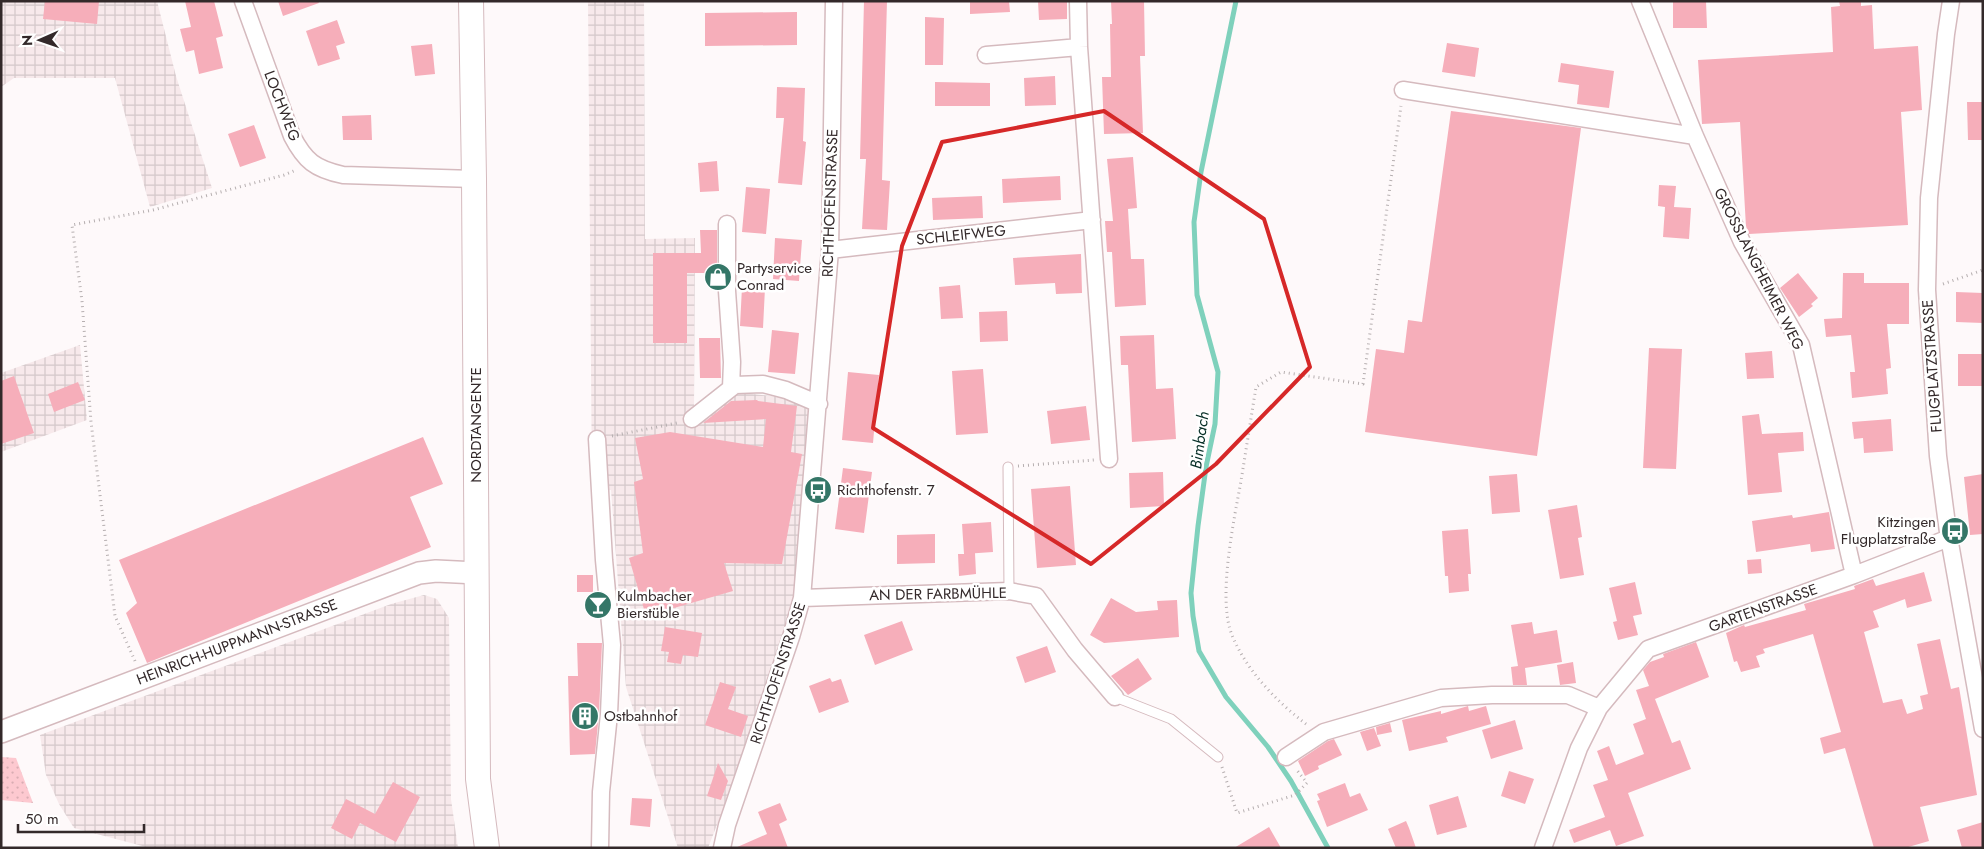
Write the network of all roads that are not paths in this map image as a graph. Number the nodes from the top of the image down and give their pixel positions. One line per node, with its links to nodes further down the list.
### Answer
1 (243, 1): 11 (street, LOCHWEG)
2 (472, 1): 11 (main road, NORDTANGENTE)
3 (834, 1): 14 (street, RICHTHOFENSTRASSE)
4 (1078, 1): 7 (street)
5 (1640, 1): 10 (street, GROSSLANGHEIMER WEG)
6 (1951, 1): 21 (street, FLUGPLATZSTRASSE)
7 (1079, 47): 8 (street); 12 (street)
8 (986, 55)
9 (1403, 90): 10 (street)
10 (1695, 136): 23 (street, GROSSLANGHEIMER WEG)
11 (474, 179): 22 (main road, NORDTANGENTE)
12 (1092, 220): 14 (street, SCHLEIFWEG); 19 (street)
13 (727, 224): 15 (street)
14 (830, 250): 16 (street, RICHTHOFENSTRASSE)
15 (731, 388): 16 (street); 17 (street)
16 (819, 404): 25 (street, RICHTHOFENSTRASSE)
17 (692, 419)
18 (597, 438): 33 (street)
19 (1109, 459)
20 (1008, 467): 24 (lane)
21 (1949, 538): 23 (street, GARTENSTRASSE); 28 (street, FLUGPLATZSTRASSE)
22 (477, 573): 29 (street, HEINRICH-HUPPMANN-STRASSE); 32 (main road, NORDTANGENTE)
23 (1854, 575): 27 (street, GARTENSTRASSE)
24 (1009, 591): 25 (street, AN DER FARBMÜHLE); 26 (street, AN DER FARBMÜHLE)
25 (802, 598): 34 (street, RICHTHOFENSTRASSE)
26 (1115, 697): 30 (lane)
27 (1599, 708): 31 (street); 35 (street, GARTENSTRASSE)
28 (1983, 729)
29 (1, 732)
30 (1218, 757)
31 (1286, 757)
32 (488, 848)
33 (600, 848)
34 (722, 848)
35 (1543, 848)

